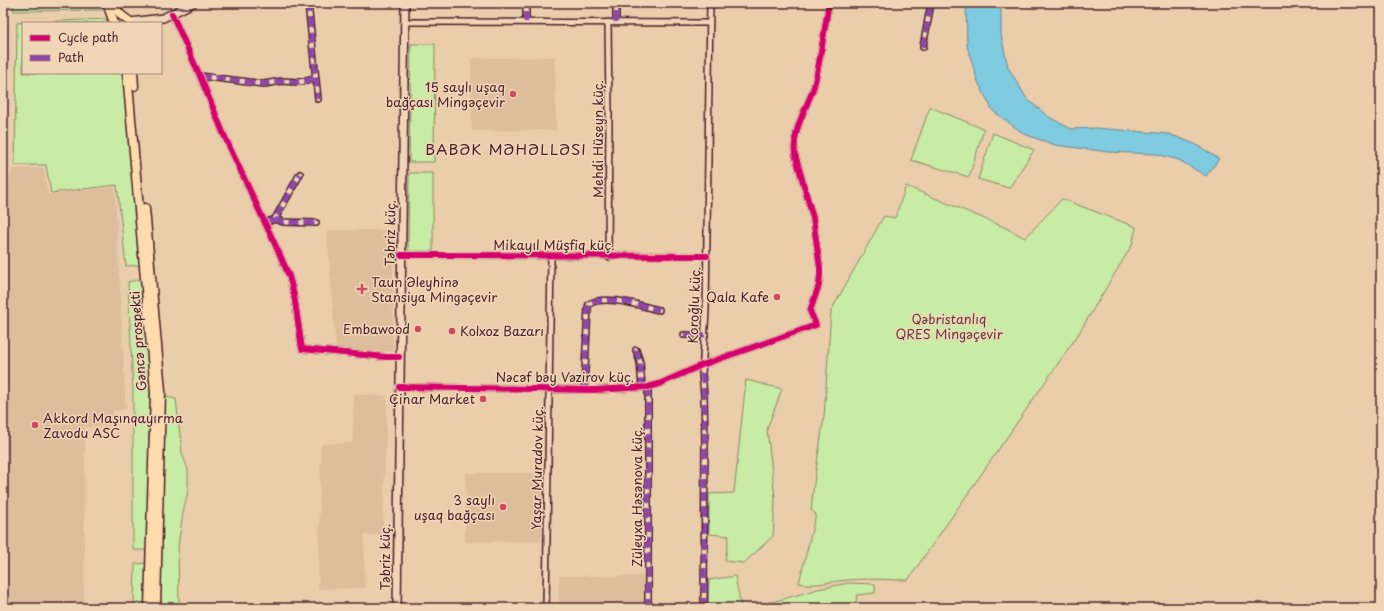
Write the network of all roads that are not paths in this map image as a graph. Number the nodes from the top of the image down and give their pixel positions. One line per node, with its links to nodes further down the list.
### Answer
1 (107, 3): 13 (main road)
2 (111, 3): 14 (main road)
3 (193, 3): 11 (main road)
4 (308, 3): 26 (street)
5 (405, 3): 17 (main road, Təbriz küç.)
6 (526, 3): 18 (street)
7 (616, 3): 20 (street)
8 (710, 3): 21 (street, Koroğlu küç.)
9 (828, 3): 41 (street, Nəcəf bəy Vəzirov küç.)
10 (931, 3): 22 (street)
11 (172, 14): 12 (main road); 25 (street)
12 (163, 18): 15 (main road); 16 (main road)
13 (114, 22)
14 (129, 22)
15 (137, 22)
16 (157, 22)
17 (404, 22): 18 (street); 32 (main road, Təbriz küç.)
18 (526, 22): 19 (street)
19 (608, 22): 20 (street); 35 (street, Mehdi Hüseyn küç.)
20 (616, 22): 21 (street)
21 (710, 23): 34 (street, Koroğlu küç.)
22 (923, 46)
23 (127, 74): 47 (main road, Gəncə prospekti)
24 (133, 74): 48 (main road, Gəncə prospekti)
25 (200, 76): 26 (street); 30 (street)
26 (315, 77): 27 (street)
27 (318, 99)
28 (300, 174): 29 (street)
29 (275, 219): 30 (street); 31 (street)
30 (265, 223): 40 (street)
31 (316, 223)
32 (401, 255): 33 (street, Mikayıl Müşfiq küç.); 40 (main road, Təbriz küç.)
33 (551, 256): 35 (street, Mikayıl Müşfiq küç.); 45 (street, Yaşar Muradov küç.)
34 (706, 256): 35 (street, Mikayıl Müşfiq küç.); 38 (street, Koroğlu küç.)
35 (608, 257)
36 (659, 310): 46 (street)
37 (684, 335): 38 (street)
38 (705, 335): 41 (street, Koroğlu küç.)
39 (636, 350): 44 (street)
40 (399, 357): 43 (main road, Təbriz küç.)
41 (702, 365): 42 (street, Nəcəf bəy Vəzirov küç.); 52 (street, Koroğlu küç.)
42 (648, 386): 44 (street, Nəcəf bəy Vəzirov küç.); 51 (street, Züleyxa Həsənova küç.)
43 (399, 387): 45 (street, Nəcəf bəy Vəzirov küç.); 49 (main road, Təbriz küç.)
44 (642, 387): 46 (street, Nəcəf bəy Vəzirov küç.)
45 (549, 389): 46 (street, Nəcəf bəy Vəzirov küç.); 50 (street, Yaşar Muradov küç.)
46 (584, 390)
47 (149, 608)
48 (156, 608)
49 (397, 608)
50 (546, 608)
51 (648, 608)
52 (704, 608)

